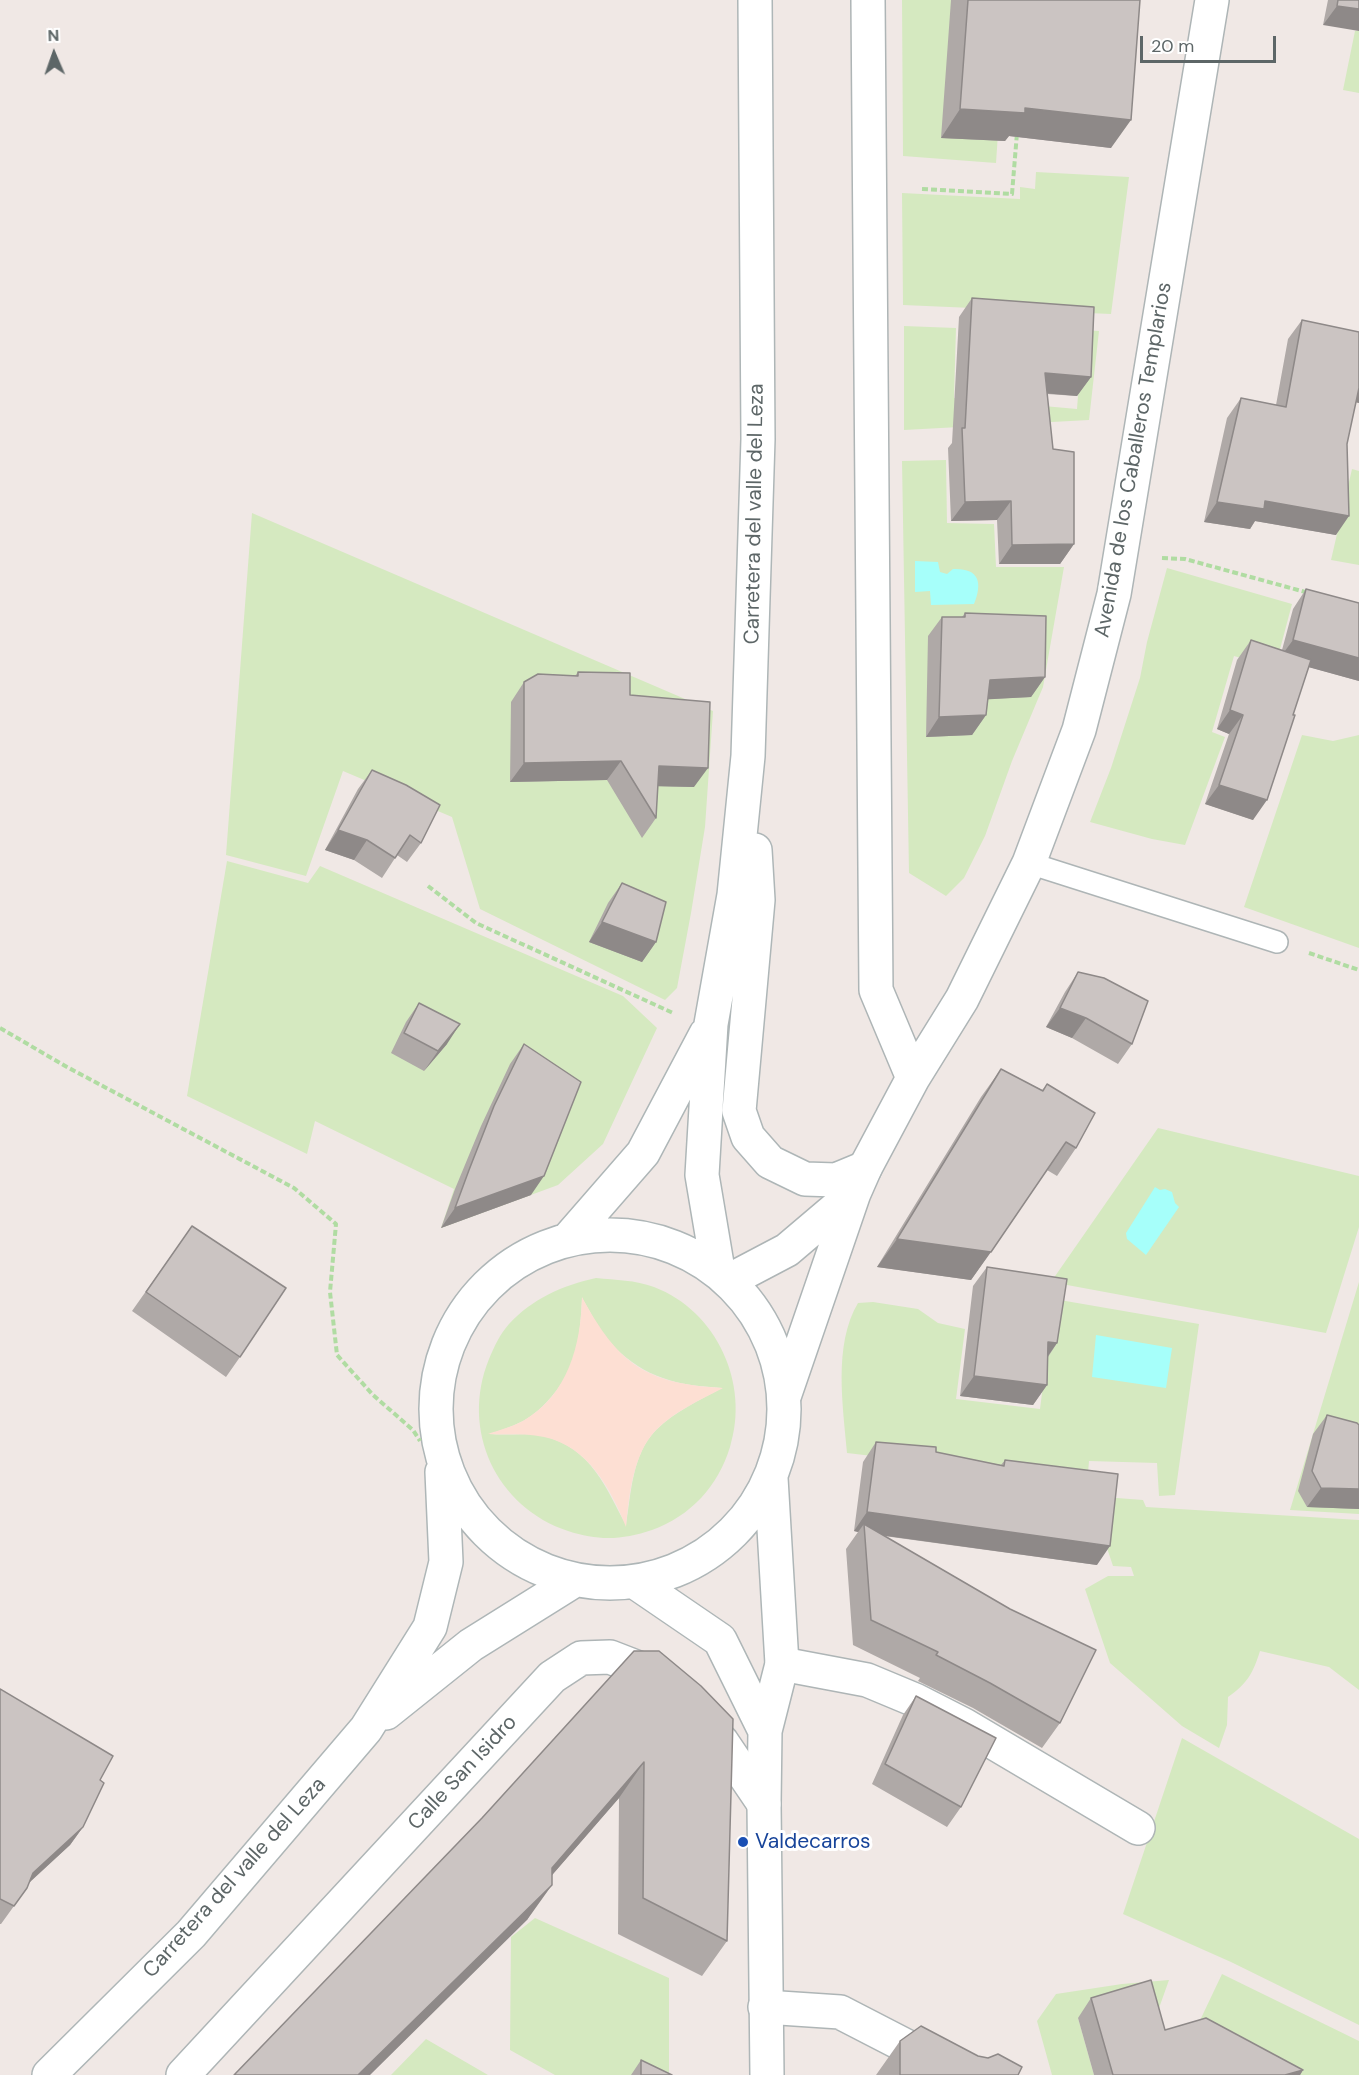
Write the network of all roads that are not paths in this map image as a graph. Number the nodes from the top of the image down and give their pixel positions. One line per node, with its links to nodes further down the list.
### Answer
1 (755, 0): 4 (main road, Carretera del valle del Leza)
2 (868, 0): 8 (main road)
3 (1212, 0): 5 (main road, Avenida de los Caballeros Templarios)
4 (748, 756): 7 (main road, Carretera del valle del Leza); 9 (main road)
5 (1029, 862): 6 (lane); 8 (main road, Avenida de los Caballeros Templarios)
6 (1277, 942)
7 (713, 1013): 10 (main road); 11 (main road)
8 (913, 1078): 9 (main road, Avenida de los Caballeros Templarios)
9 (859, 1180): 11 (main road, Avenida de los Caballeros Templarios); 12 (main road, Avenida de los Caballeros Templarios)
10 (569, 1238): 11 (main road); 13 (main road)
11 (724, 1275): 12 (main road)
12 (785, 1394): 14 (main road)
13 (442, 1464): 15 (main road); 19 (main road)
14 (771, 1478): 16 (main road); 18 (main road)
15 (575, 1580): 16 (main road); 19 (main road)
16 (635, 1582): 17 (main road)
17 (720, 1640): 18 (main road); 20 (main road)
18 (782, 1664): 20 (main road); 22 (main road)
19 (366, 1729): 24 (main road, Carretera del valle del Leza)
20 (765, 1731): 21 (main road)
21 (764, 1804): 23 (main road); 25 (main road, Calle San Isidro)
22 (1138, 1828)
23 (765, 2007): 26 (main road); 27 (main road)
24 (49, 2075)
25 (183, 2075)
26 (767, 2075)
27 (962, 2075)

